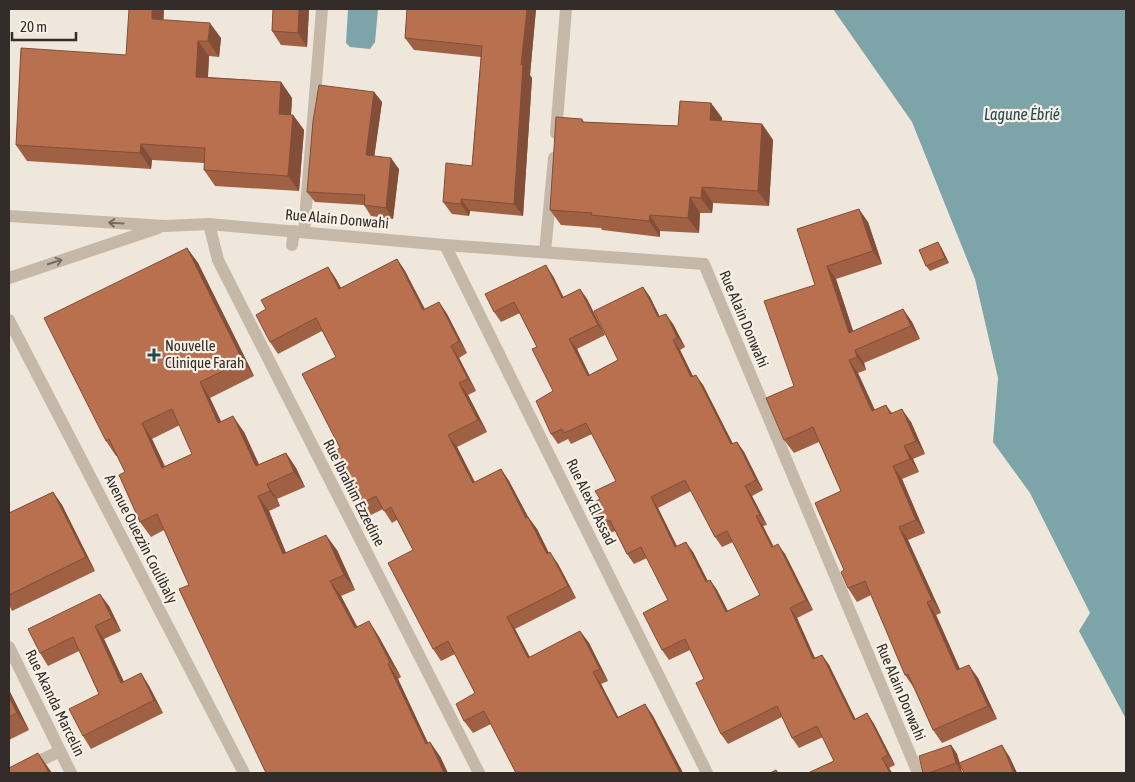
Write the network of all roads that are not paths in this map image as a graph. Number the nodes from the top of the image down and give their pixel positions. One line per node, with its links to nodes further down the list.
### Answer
1 (322, 9): 6 (street)
2 (566, 9): 9 (street)
3 (9, 216): 5 (street, Rue Alain Donwahi, one-way to 3)
4 (210, 224): 5 (street, Rue Alain Donwahi); 6 (street, Rue Alain Donwahi); 17 (street, Rue Ibrahim Ezzedine)
5 (165, 226): 10 (street, Rue Alain Donwahi, one-way to 5)
6 (299, 232): 7 (street); 8 (street, Rue Alain Donwahi)
7 (292, 245)
8 (446, 245): 9 (street, Rue Alain Donwahi); 18 (street, Rue Alex El Assad)
9 (545, 252): 19 (street, Rue Alain Donwahi)
10 (9, 278)
11 (9, 320): 16 (street, Avenue Ouezzin Coulibaly)
12 (9, 647): 13 (street, Rue Akanda Marcelin)
13 (60, 751): 14 (street); 15 (street, Rue Akanda Marcelin)
14 (15, 773)
15 (72, 773)
16 (244, 773)
17 (479, 773)
18 (707, 773)
19 (918, 773)

